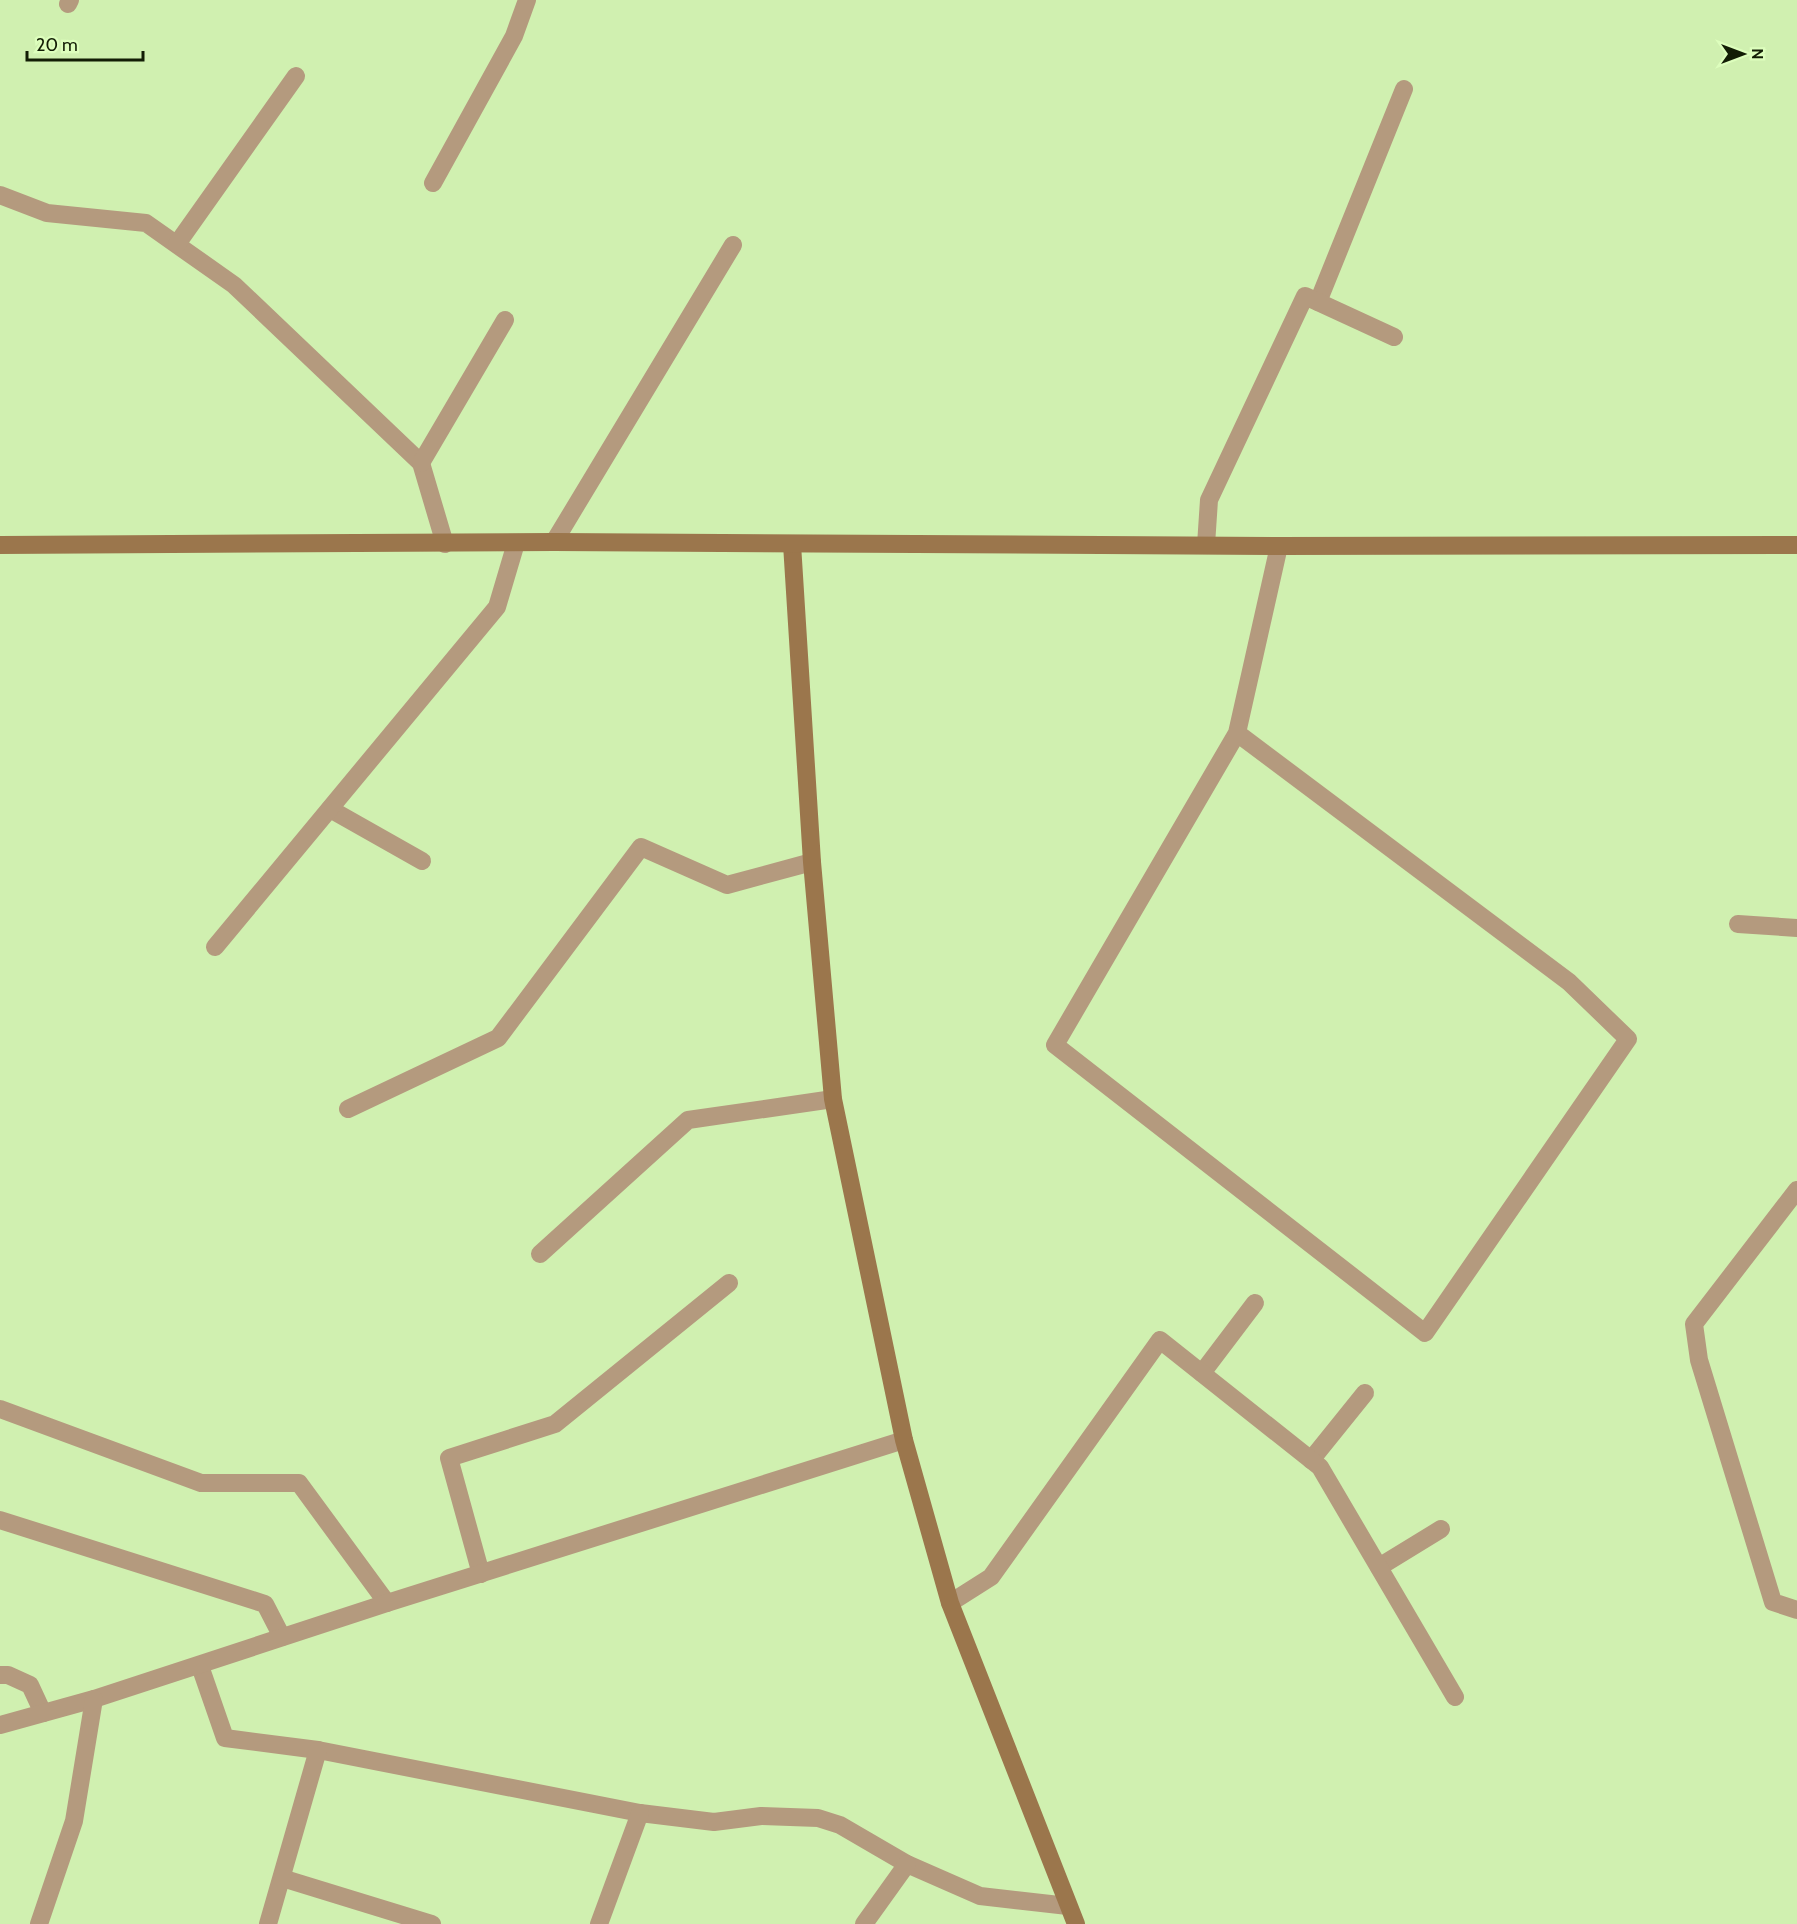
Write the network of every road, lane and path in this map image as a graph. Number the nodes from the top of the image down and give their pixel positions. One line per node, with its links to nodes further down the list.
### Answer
1 (527, 0): 4 (street)
2 (296, 75): 6 (street)
3 (1404, 89): 8 (street)
4 (433, 183)
5 (0, 195): 6 (street)
6 (177, 244): 11 (street)
7 (733, 245): 12 (street)
8 (1318, 302): 10 (street); 18 (street)
9 (505, 320): 11 (street)
10 (1394, 337)
11 (421, 463): 14 (street)
12 (554, 542): 13 (street); 15 (street)
13 (516, 543): 14 (street); 21 (street)
14 (445, 544): 17 (street)
15 (792, 544): 18 (street); 23 (street)
16 (1797, 544): 19 (street)
17 (0, 545)
18 (1206, 545): 19 (street)
19 (1279, 546): 20 (street)
20 (1237, 733): 20 (street)
21 (330, 809): 22 (street); 26 (street)
22 (422, 861)
23 (812, 862): 27 (street); 28 (street)
24 (1738, 924): 25 (street)
25 (1797, 928)
26 (215, 946)
27 (833, 1099): 30 (street); 36 (street)
28 (348, 1108)
29 (1797, 1190): 44 (street)
30 (540, 1254)
31 (729, 1282): 41 (street)
32 (1255, 1304): 33 (street)
33 (1202, 1373): 37 (street); 43 (street)
34 (1365, 1393): 37 (street)
35 (0, 1409): 42 (street)
36 (904, 1440): 41 (street); 43 (street)
37 (1311, 1460): 40 (street)
38 (0, 1520): 45 (street)
39 (1441, 1529): 40 (street)
40 (1378, 1567): 48 (street)
41 (481, 1574): 42 (street)
42 (387, 1603): 45 (street)
43 (950, 1603): 56 (street)
44 (1797, 1610)
45 (282, 1637): 46 (street)
46 (200, 1666): 49 (street); 52 (street)
47 (0, 1675): 50 (street)
48 (1455, 1697)
49 (94, 1699): 50 (street); 57 (street)
50 (43, 1713): 51 (street)
51 (0, 1725)
52 (318, 1750): 53 (street); 55 (street)
53 (640, 1813): 54 (street); 60 (street)
54 (908, 1864): 56 (street); 61 (street)
55 (282, 1878): 58 (street); 59 (street)
56 (1068, 1906): 62 (street)
57 (39, 1924)
58 (268, 1924)
59 (432, 1924)
60 (599, 1924)
61 (864, 1924)
62 (1076, 1924)

